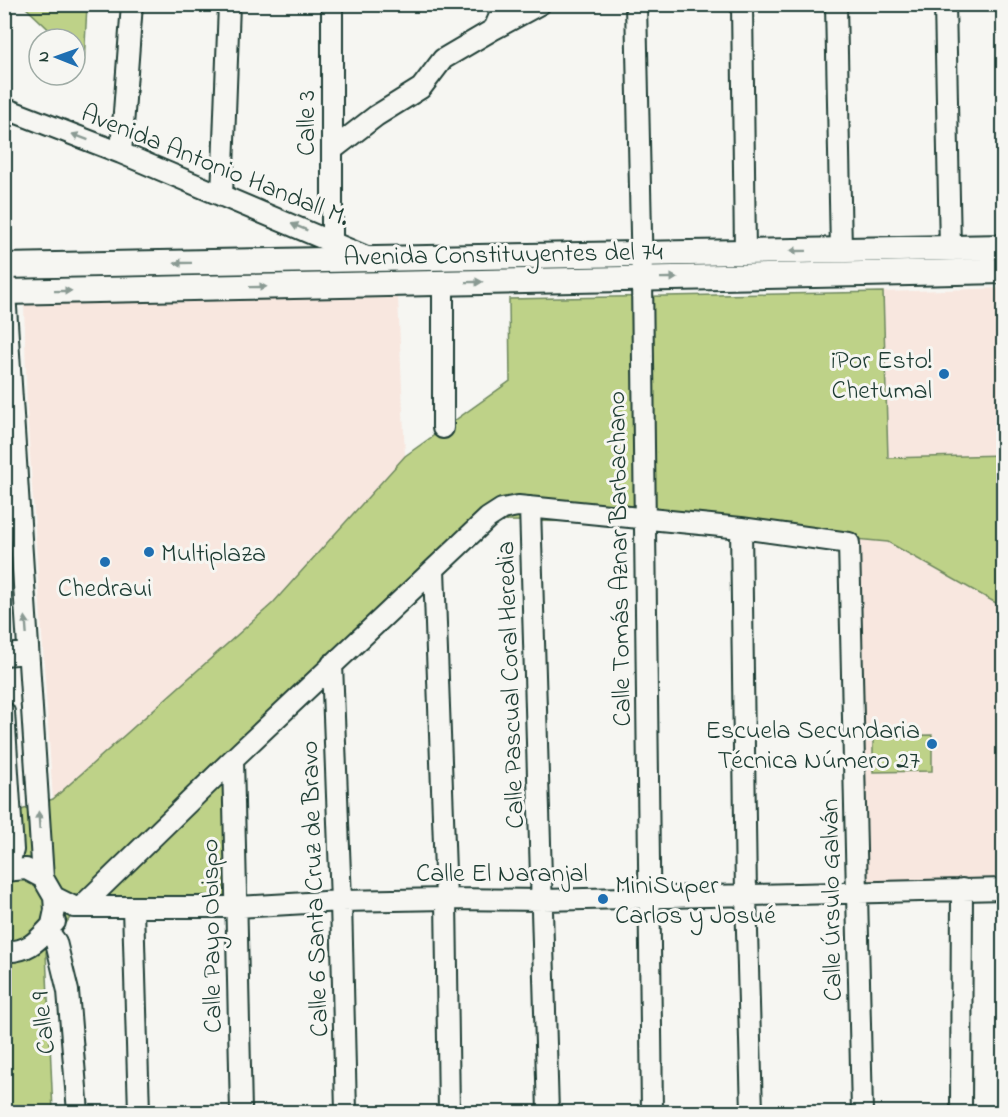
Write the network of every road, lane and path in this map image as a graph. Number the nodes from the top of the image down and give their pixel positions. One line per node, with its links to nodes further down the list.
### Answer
1 (132, 4): 13 (street)
2 (229, 4): 14 (street)
3 (332, 4): 12 (street, Calle 3)
4 (505, 4): 10 (street)
5 (540, 4): 10 (street)
6 (636, 4): 20 (street, Calle Tomás Aznar Barbachano)
7 (742, 4): 19 (street)
8 (836, 4): 18 (street)
9 (945, 4): 17 (street)
10 (494, 29): 12 (street)
11 (4, 108): 13 (street, Avenida Antonio Handall M., one-way to 11)
12 (332, 150): 15 (street, Calle 3)
13 (121, 153): 14 (street, Avenida Antonio Handall M.)
14 (222, 196): 15 (street, Avenida Antonio Handall M., one-way to 14)
15 (332, 241): 21 (street, Avenida Antonio Handall M.)
16 (1004, 247): 17 (main road, Avenida Constituyentes del 74)
17 (950, 248): 23 (main road, Avenida Constituyentes del 74)
18 (842, 250): 19 (main road, Avenida Constituyentes del 74, one-way to 19); 23 (main road, Avenida Constituyentes del 74)
19 (745, 252): 20 (main road, Avenida Constituyentes del 74)
20 (641, 254): 21 (main road, Avenida Constituyentes del 74); 26 (street, Calle Tomás Aznar Barbachano)
21 (372, 259): 24 (main road, Avenida Constituyentes del 74, one-way to 24)
22 (4, 260): 24 (street)
23 (897, 261): 25 (main road, Avenida Constituyentes del 74); 26 (main road, Avenida Constituyentes del 74, one-way to 23)
24 (5, 266): 28 (street)
25 (1004, 271)
26 (642, 279): 27 (main road, Avenida Constituyentes del 74, one-way to 26); 31 (street, Calle Tomás Aznar Barbachano)
27 (443, 283): 28 (main road, Avenida Constituyentes del 74, one-way to 27); 29 (street)
28 (5, 292): 34 (street, one-way to 28)
29 (443, 428)
30 (530, 507): 31 (street); 33 (street); 48 (street, Calle Pascual Coral Heredia)
31 (645, 518): 32 (street); 46 (street, Calle Tomás Aznar Barbachano)
32 (741, 528): 43 (street, Calle Úrsulo Galván); 44 (street)
33 (434, 569): 36 (street); 47 (street)
34 (27, 653): 35 (street); 40 (street, one-way to 34)
35 (4, 655)
36 (333, 664): 38 (street); 49 (street, Calle 6 Santa Cruz de Bravo)
37 (4, 712): 39 (street)
38 (232, 759): 50 (street); 51 (street, Calle Payo Obispo)
39 (4, 869): 40 (street)
40 (43, 878): 45 (street)
41 (962, 889): 42 (street, Calle El Naranjal); 43 (street, Calle El Naranjal); 64 (street)
42 (1004, 889)
43 (857, 893): 44 (street, Calle El Naranjal); 63 (street, Calle Úrsulo Galván)
44 (746, 895): 46 (street, Calle El Naranjal); 62 (street)
45 (54, 897): 50 (street); 53 (street)
46 (650, 898): 48 (street, Calle El Naranjal); 61 (street, Calle Tomás Aznar Barbachano)
47 (446, 899): 48 (street, Calle El Naranjal); 49 (street, Calle El Naranjal); 59 (street)
48 (543, 900): 60 (street, Calle Pascual Coral Heredia)
49 (341, 901): 51 (street, Calle El Naranjal); 58 (street, Calle 6 Santa Cruz de Bravo)
50 (78, 907): 52 (street, Calle El Naranjal); 53 (street)
51 (238, 907): 52 (street, Calle El Naranjal); 57 (street, Calle Payo Obispo)
52 (133, 908): 56 (street)
53 (50, 928): 54 (street); 55 (street, Calle 9)
54 (4, 951)
55 (78, 1113)
56 (139, 1113)
57 (242, 1113)
58 (346, 1113)
59 (449, 1113)
60 (548, 1113)
61 (652, 1113)
62 (752, 1113)
63 (862, 1113)
64 (962, 1113)

